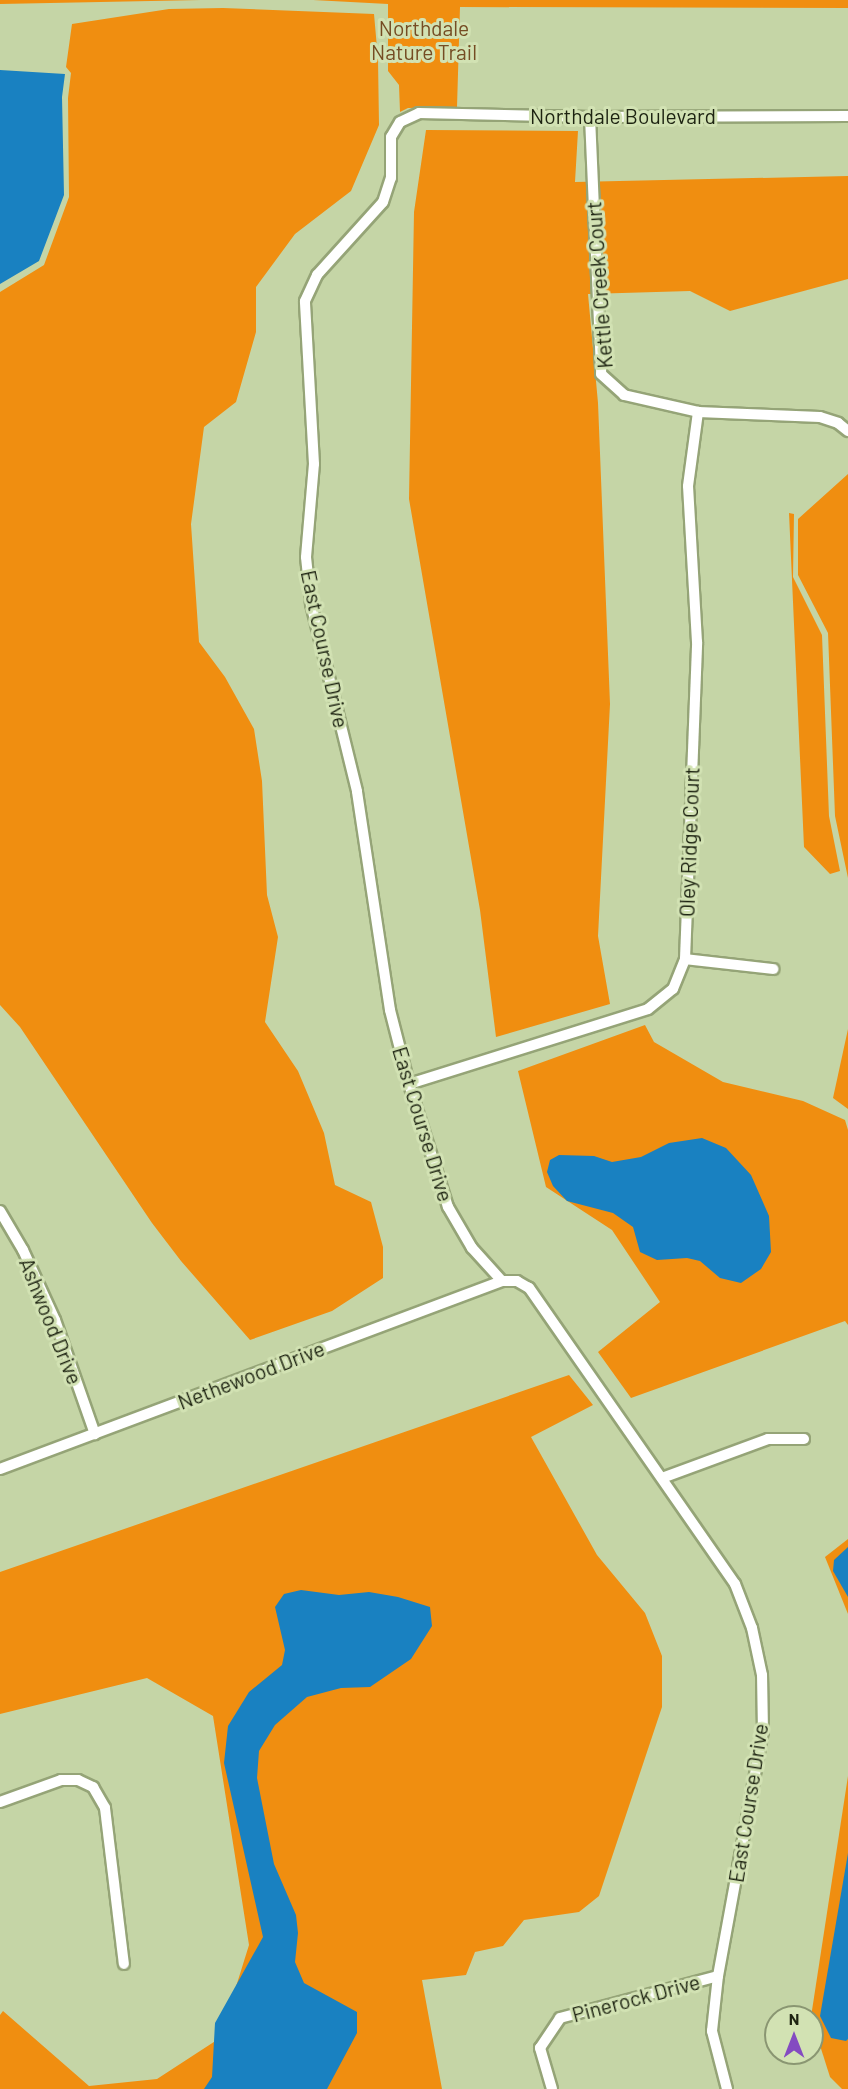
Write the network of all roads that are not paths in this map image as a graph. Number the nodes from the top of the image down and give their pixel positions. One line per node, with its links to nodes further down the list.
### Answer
1 (848, 116): 2 (street, Northdale Boulevard)
2 (590, 117): 3 (street, Northdale Boulevard); 4 (street, Kettle Creek Court)
3 (400, 122): 8 (street, East Course Drive)
4 (698, 412): 5 (street, Kettle Creek Court); 6 (street, Oley Ridge Court)
5 (848, 431)
6 (685, 959): 7 (street); 8 (street, Oley Ridge Court)
7 (773, 969)
8 (409, 1084): 10 (street, East Course Drive)
9 (0, 1211): 11 (street, Ashwood Drive)
10 (502, 1281): 11 (street, Nethewood Drive); 14 (street, East Course Drive)
11 (95, 1434): 13 (street, Nethewood Drive)
12 (804, 1439): 14 (street)
13 (0, 1469)
14 (662, 1478): 17 (street, East Course Drive)
15 (0, 1802): 16 (street)
16 (124, 1964)
17 (718, 1976): 18 (street, Pinerock Drive); 19 (street, East Course Drive)
18 (552, 2089)
19 (727, 2089)

